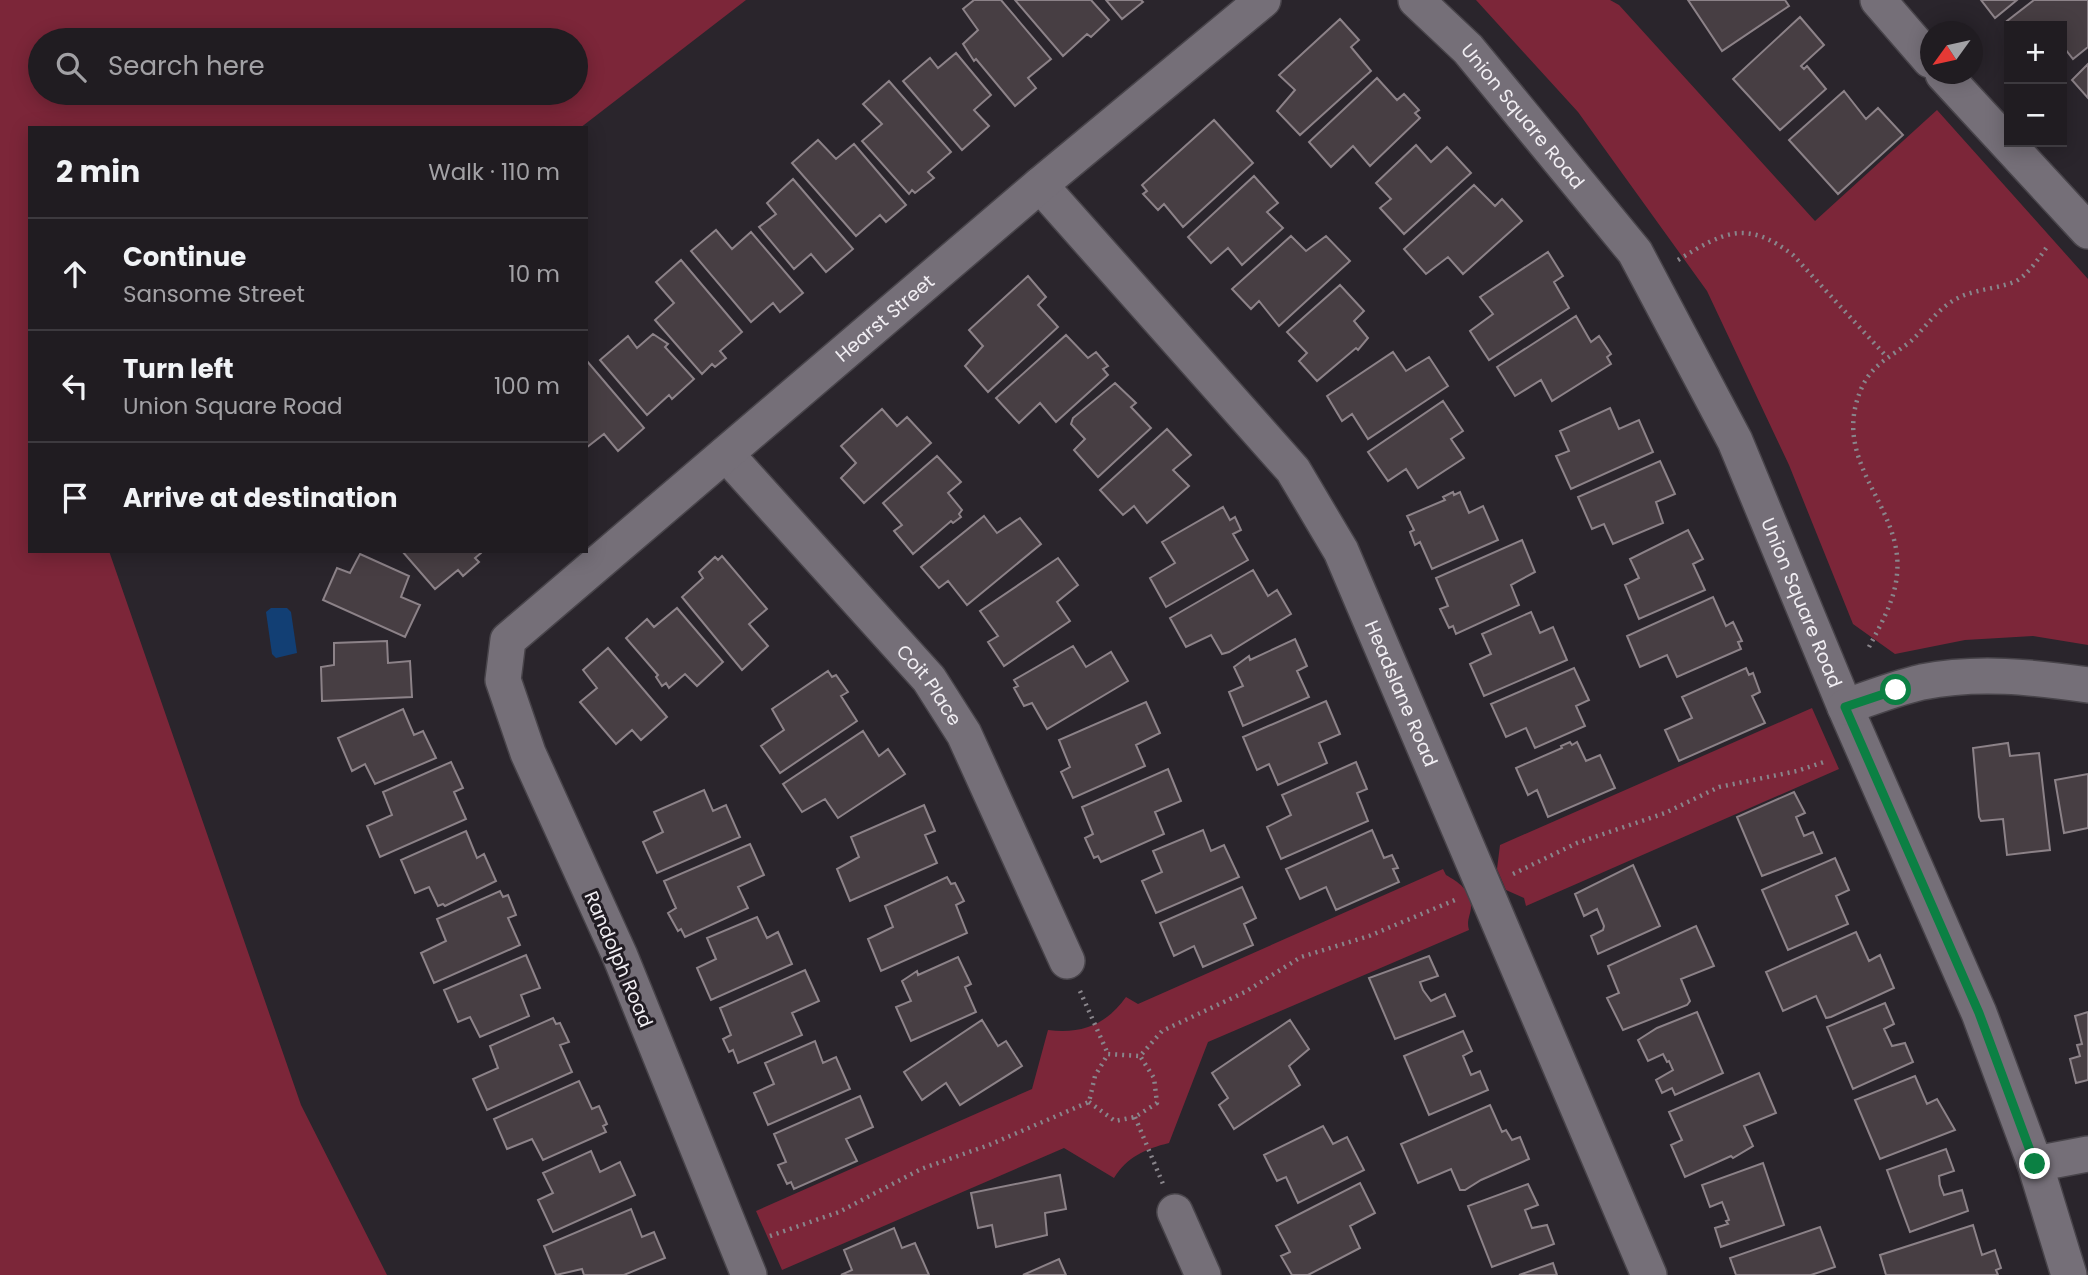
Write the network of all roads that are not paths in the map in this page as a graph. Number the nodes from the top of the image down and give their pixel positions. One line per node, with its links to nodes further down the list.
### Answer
1 (1263, 0): 6 (street, Hearst Street)
2 (1416, 0): 11 (street, Union Square Road)
3 (1878, 0): 4 (street)
4 (1920, 48)
5 (1952, 84): 7 (street)
6 (1040, 185): 8 (street, Hearst Street); 18 (street, Headslane Road)
7 (2088, 231)
8 (726, 454): 9 (street, Hearst Street); 12 (street, Coit Place)
9 (508, 640): 16 (street, Randolph Road)
10 (2088, 685): 11 (street)
11 (1845, 707): 14 (street, Union Square Road)
12 (1067, 961)
13 (2088, 1154): 14 (street)
14 (2035, 1164): 19 (street, Union Square Road)
15 (1175, 1212): 17 (street)
16 (743, 1262)
17 (1203, 1275)
18 (1648, 1275)
19 (2069, 1275)

